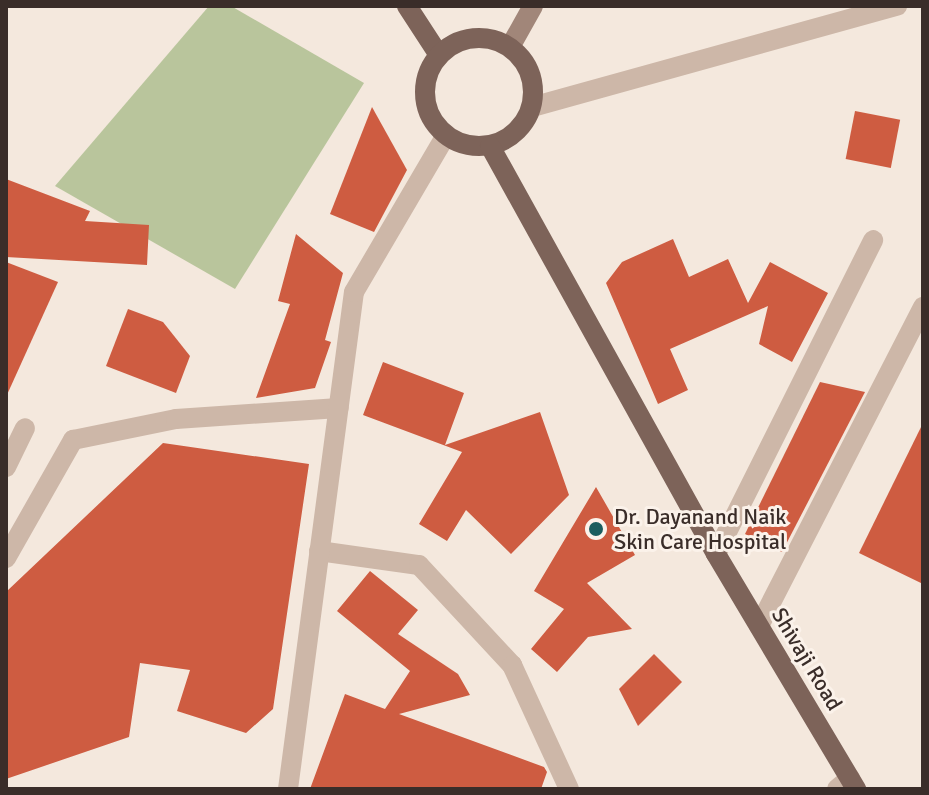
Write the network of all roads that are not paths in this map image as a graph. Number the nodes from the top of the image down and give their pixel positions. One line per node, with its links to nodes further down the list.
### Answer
1 (407, 6): 5 (main road)
2 (533, 6): 4 (main road)
3 (897, 6): 6 (street)
4 (510, 47): 5 (main road); 6 (main road)
5 (439, 55): 7 (main road)
6 (532, 107): 8 (main road)
7 (446, 135): 8 (main road); 11 (street)
8 (490, 146): 15 (main road, Shivaji Road)
9 (873, 240): 15 (street)
10 (923, 307): 17 (street)
11 (339, 408): 14 (street); 16 (street)
12 (25, 428): 13 (street)
13 (6, 467)
14 (319, 551): 19 (street); 20 (street)
15 (716, 554): 17 (main road, Shivaji Road)
16 (6, 558)
17 (759, 626): 18 (main road, Shivaji Road)
18 (848, 785)
19 (288, 789)
20 (569, 789)

